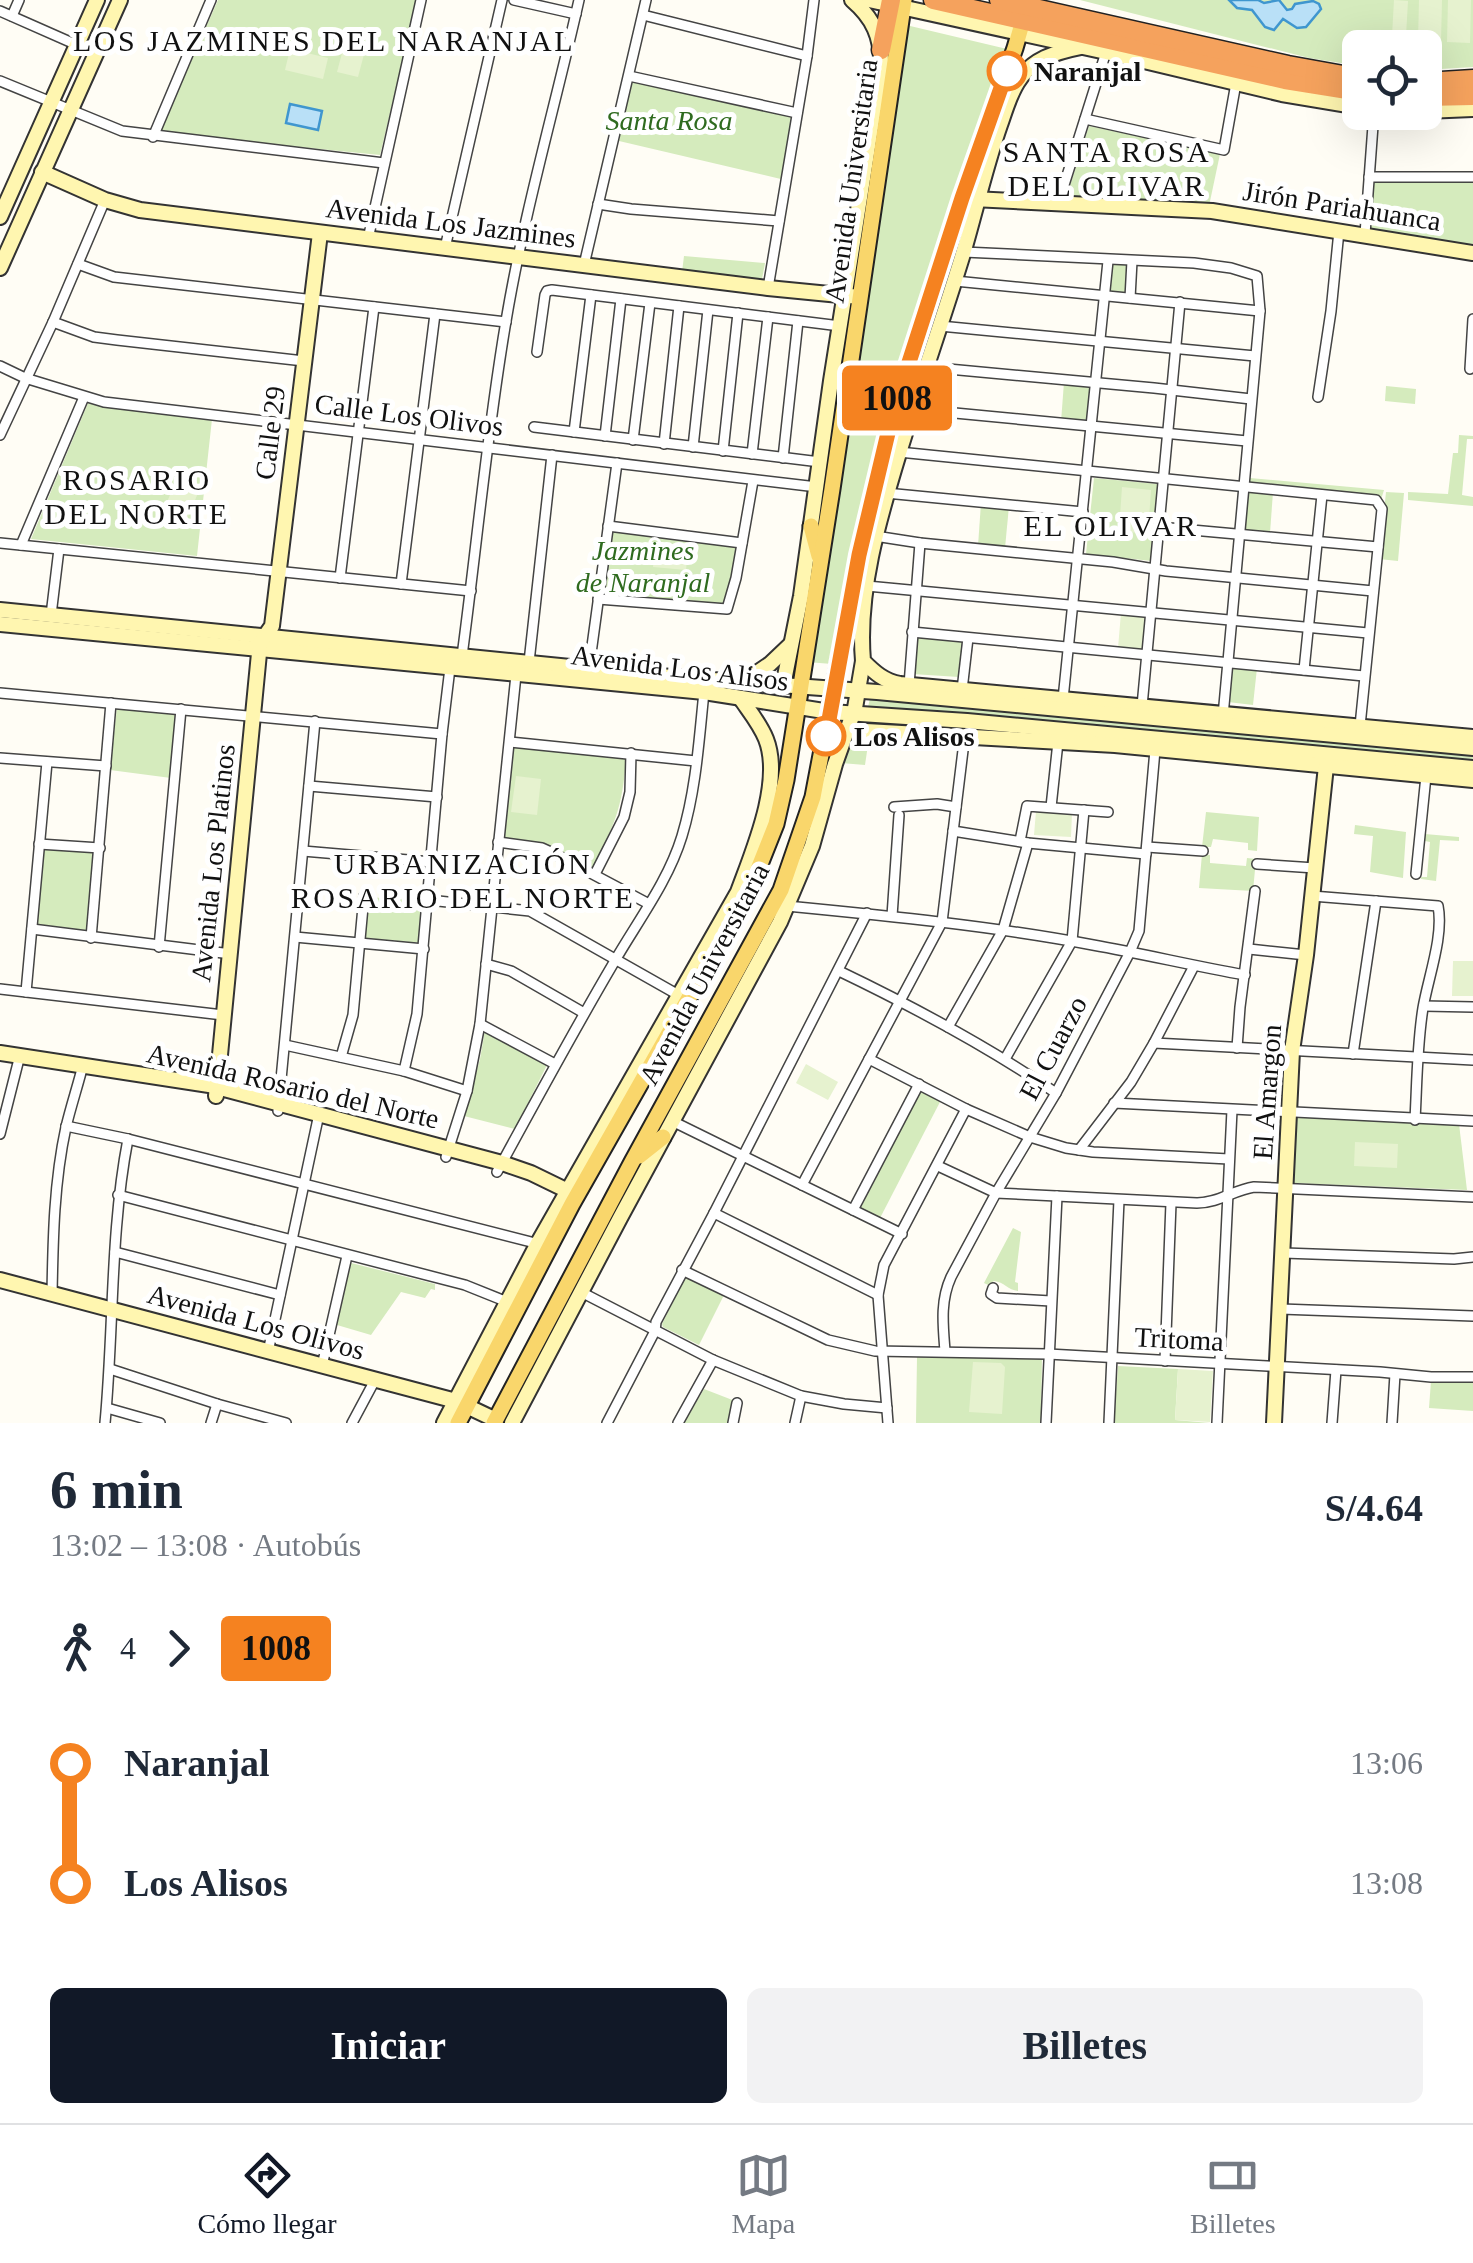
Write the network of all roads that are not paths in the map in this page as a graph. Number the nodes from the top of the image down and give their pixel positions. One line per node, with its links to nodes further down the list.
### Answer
1 (18, 0): 19 (street)
2 (98, 0): 21 (street)
3 (120, 0): 39 (street)
4 (211, 0): 43 (street)
5 (422, 0): 44 (street)
6 (502, 0): 59 (street)
7 (514, 0): 17 (street)
8 (579, 0): 17 (street)
9 (646, 0): 20 (street)
10 (814, 0): 25 (street)
11 (852, 0): 23 (street, Avenida Universitaria)
12 (869, 0): 15 (street)
13 (933, 0): 18 (highway)
14 (1000, 0): 18 (highway)
15 (897, 3): 18 (street); 23 (highway); 48 (main road, Avenida Universitaria)
16 (0, 10): 19 (street)
17 (576, 14): 62 (street)
18 (1024, 15): 22 (street); 26 (highway); 32 (highway); 49 (main road, Avenida Universitaria)
19 (12, 16): 21 (street)
20 (642, 16): 25 (street); 27 (street)
21 (78, 45): 35 (street)
22 (1081, 46): 24 (street); 49 (street, Avenida Universitaria)
23 (882, 50): 48 (street, Avenida Universitaria)
24 (1106, 52): 31 (street); 41 (street)
25 (806, 56): 40 (street)
26 (1342, 75)
27 (628, 76): 40 (street); 51 (street)
28 (1473, 79): 30 (highway)
29 (0, 81): 35 (street)
30 (1442, 81)
31 (1236, 84): 36 (street); 41 (street)
32 (1342, 89)
33 (1473, 96): 34 (highway)
34 (1442, 97)
35 (51, 104): 39 (street); 53 (street)
36 (1342, 104)
37 (1473, 109): 38 (street)
38 (1442, 110)
39 (70, 111): 43 (street); 45 (street)
40 (797, 114): 54 (street)
41 (1085, 119): 52 (street)
42 (1373, 130): 47 (street)
43 (154, 136): 44 (street)
44 (384, 163): 58 (street)
45 (42, 172): 50 (street, Avenida Los Jazmines); 67 (street)
46 (1473, 177): 47 (street)
47 (1369, 178): 57 (street)
48 (869, 193): 71 (main road, Avenida Universitaria)
49 (970, 198): 52 (street, Jirón Pariahuanca); 60 (street, Avenida Universitaria); 147 (main road, Avenida Universitaria)
50 (105, 200): 56 (street, Avenida Los Jazmines); 65 (street)
51 (598, 204): 54 (street); 66 (street)
52 (1058, 204): 55 (street, Jirón Pariahuanca)
53 (0, 216)
54 (779, 221): 69 (street)
55 (1339, 231): 57 (street, Jirón Pariahuanca); 103 (street)
56 (320, 233): 58 (street, Avenida Los Jazmines); 75 (street, Calle 29)
57 (1365, 234): 61 (street, Jirón Pariahuanca)
58 (368, 239): 59 (street, Avenida Los Jazmines)
59 (444, 248): 62 (street, Avenida Los Jazmines)
60 (964, 252): 63 (street); 68 (street, Avenida Universitaria)
61 (1473, 253)
62 (518, 258): 66 (street, Avenida Los Jazmines); 88 (street)
63 (1108, 260): 64 (street); 72 (street)
64 (1132, 261): 73 (street); 81 (street)
65 (78, 264): 75 (street); 87 (street)
66 (584, 264): 69 (street, Avenida Los Jazmines)
67 (0, 268)
68 (955, 281): 72 (street); 90 (street, Avenida Universitaria)
69 (768, 288): 71 (street, Avenida Los Jazmines)
70 (591, 295): 74 (street); 93 (street); 110 (street)
71 (852, 296): 89 (street, Avenida Universitaria); 149 (main road, Avenida Universitaria)
72 (1104, 296): 73 (street); 91 (street)
73 (1130, 298): 76 (street)
74 (622, 299): 77 (street); 113 (street)
75 (313, 300): 79 (street); 95 (street, Calle 29)
76 (1180, 302): 81 (street); 92 (street)
77 (650, 303): 78 (street); 115 (street)
78 (679, 306): 80 (street); 117 (street)
79 (374, 307): 83 (street); 109 (street)
80 (708, 310): 82 (street); 119 (street)
81 (1260, 310): 94 (street)
82 (738, 313): 84 (street); 120 (street)
83 (435, 314): 88 (street); 114 (street)
84 (768, 317): 86 (street); 122 (street)
85 (1473, 318): 98 (street)
86 (798, 320): 89 (street); 124 (street)
87 (53, 322): 95 (street); 99 (street)
88 (506, 322): 118 (street)
89 (840, 326): 125 (street, Avenida Universitaria)
90 (940, 326): 91 (street); 97 (street, Avenida Universitaria)
91 (1101, 340): 92 (street); 100 (street)
92 (1176, 348): 94 (street); 101 (street)
93 (537, 352)
94 (1256, 356): 104 (street)
95 (304, 361): 106 (street, Calle 29)
96 (0, 366): 99 (street, Calle Los Olivos)
97 (927, 367): 100 (street); 105 (street, Avenida Universitaria)
98 (1470, 369)
99 (25, 378): 102 (street, Calle Los Olivos); 112 (street)
100 (1096, 383): 101 (street); 108 (street)
101 (1172, 390): 104 (street); 111 (street)
102 (84, 396): 106 (street, Calle Los Olivos); 144 (street)
103 (1318, 397)
104 (1251, 399): 116 (street)
105 (913, 409): 108 (street); 121 (street, Avenida Universitaria)
106 (297, 425): 109 (street, Calle Los Olivos); 151 (street, Calle 29)
107 (534, 426): 110 (street)
108 (1093, 426): 111 (street); 127 (street)
109 (359, 431): 114 (street, Calle Los Olivos); 152 (street)
110 (574, 432): 113 (street)
111 (1168, 434): 116 (street); 128 (street)
112 (0, 435)
113 (605, 436): 115 (street)
114 (420, 438): 118 (street, Calle Los Olivos); 154 (street)
115 (633, 440): 117 (street)
116 (1247, 442): 131 (street)
117 (664, 444): 119 (street)
118 (487, 447): 123 (street, Calle Los Olivos); 158 (street)
119 (693, 447): 120 (street)
120 (723, 451): 122 (street)
121 (900, 452): 127 (street); 132 (street, Avenida Universitaria)
122 (752, 454): 124 (street)
123 (552, 455): 126 (street, Calle Los Olivos); 178 (street)
124 (783, 458): 125 (street)
125 (820, 462): 130 (street, Avenida Universitaria)
126 (617, 463): 129 (street, Calle Los Olivos); 135 (street)
127 (1088, 470): 128 (street); 134 (street)
128 (1162, 478): 131 (street); 137 (street)
129 (753, 481): 130 (street, Calle Los Olivos); 142 (street)
130 (817, 487): 136 (street, Avenida Universitaria)
131 (1242, 487): 133 (street); 138 (street)
132 (886, 493): 134 (street); 139 (street, Avenida Universitaria)
133 (1322, 494): 140 (street); 145 (street)
134 (1083, 512): 148 (street)
135 (608, 526): 142 (street); 160 (street)
136 (811, 526): 149 (main road); 173 (street, Avenida Universitaria)
137 (1159, 527): 138 (street); 150 (street)
138 (1238, 532): 140 (street); 153 (street)
139 (875, 536): 143 (street); 147 (main road); 156 (street, Avenida Universitaria)
140 (1317, 540): 145 (street); 155 (street)
141 (0, 543): 144 (street)
142 (742, 543): 160 (street)
143 (920, 543): 148 (street); 157 (street)
144 (22, 545): 146 (street)
145 (1378, 547): 159 (street)
146 (59, 549): 151 (street); 164 (street)
147 (859, 555): 188 (main road, Avenida Universitaria)
148 (1079, 558): 150 (street); 161 (street)
149 (820, 561): 187 (main road, Avenida Universitaria)
150 (1154, 568): 153 (street); 163 (street)
151 (278, 572): 152 (street); 172 (street, Calle 29)
152 (340, 578): 154 (street)
153 (1234, 578): 155 (street); 165 (street)
154 (401, 584): 158 (street)
155 (1312, 585): 159 (street); 168 (street)
156 (867, 586): 157 (street); 177 (street, Avenida Universitaria)
157 (915, 590): 161 (street); 169 (street)
158 (471, 591): 176 (street)
159 (1373, 591): 170 (street)
160 (598, 599): 181 (street)
161 (1073, 604): 163 (street); 174 (street)
162 (0, 610): 164 (street, Avenida Los Alisos)
163 (1149, 613): 165 (street); 175 (street)
164 (51, 615): 167 (street, Avenida Los Alisos)
165 (1231, 620): 168 (street); 179 (street)
166 (0, 624): 167 (street, Avenida Los Alisos)
167 (97, 627): 172 (street, Avenida Los Alisos)
168 (1308, 627): 170 (street); 182 (street)
169 (912, 632): 171 (street); 186 (street)
170 (1368, 633): 184 (street)
171 (968, 638): 174 (street); 190 (street)
172 (257, 642): 176 (street, Avenida Los Alisos); 180 (street, Avenida Los Alisos); 201 (street, Avenida Los Platinos)
173 (790, 644): 187 (street, Avenida Universitaria); 191 (street)
174 (1069, 648): 175 (street); 194 (street)
175 (1147, 654): 179 (street); 196 (street)
176 (462, 656): 178 (street, Avenida Los Alisos)
177 (863, 661): 186 (street, Avenida Los Alisos); 189 (street, Avenida Universitaria)
178 (529, 662): 181 (street, Avenida Los Alisos)
179 (1227, 662): 182 (street); 202 (street)
180 (450, 668): 183 (street, Avenida Los Alisos); 207 (street)
181 (589, 668): 185 (street, Avenida Los Alisos)
182 (1304, 670): 184 (street)
183 (516, 674): 185 (street, Avenida Los Alisos); 210 (street)
184 (1364, 676): 205 (street)
185 (624, 678): 191 (street, Avenida Los Alisos); 192 (street, Avenida Los Alisos)
186 (909, 685): 190 (street, Avenida Los Alisos)
187 (792, 686): 188 (street, Avenida Los Alisos); 191 (street, Avenida Los Alisos); 197 (main road, Avenida Universitaria)
188 (834, 689): 189 (street, Avenida Los Alisos); 199 (main road, Avenida Universitaria)
189 (859, 690): 200 (street, Avenida Universitaria); 202 (street, Avenida Los Alisos)
190 (962, 690): 194 (street, Avenida Los Alisos)
191 (742, 691): 192 (street, Avenida Los Alisos); 197 (street, Avenida Los Alisos); 221 (street, Avenida Universitaria)
192 (704, 692): 216 (street)
193 (0, 693): 195 (street)
194 (1063, 699): 196 (street, Avenida Los Alisos)
195 (111, 703): 198 (street); 218 (street)
196 (1142, 706): 202 (street, Avenida Los Alisos)
197 (796, 708): 199 (street, Avenida Los Alisos); 221 (main road, Avenida Universitaria)
198 (181, 709): 201 (street); 262 (street)
199 (830, 712): 200 (street, Avenida Los Alisos); 225 (main road, Avenida Universitaria)
200 (853, 713): 203 (street, Avenida Los Alisos); 206 (street, Avenida Universitaria)
201 (249, 716): 204 (street); 266 (street, Avenida Los Platinos); 281 (street, Avenida Los Platinos)
202 (1222, 718): 205 (street, Avenida Los Alisos); 212 (street, Avenida Los Alisos)
203 (967, 721): 209 (street); 220 (street, Avenida Los Alisos)
204 (315, 722): 207 (street); 224 (street)
205 (1360, 726): 208 (street, Avenida Los Alisos)
206 (848, 730): 209 (street); 225 (street, Avenida Universitaria)
207 (442, 734): 226 (street)
208 (1473, 737)
209 (965, 738): 211 (street); 227 (street)
210 (510, 742): 214 (street); 232 (street)
211 (1058, 742): 213 (street); 228 (street)
212 (1473, 748)
213 (1156, 750): 219 (street); 237 (street, El Cuarzo)
214 (631, 753): 216 (street); 243 (street)
215 (0, 758): 217 (street)
216 (696, 760): 250 (street)
217 (47, 762): 218 (street); 234 (street)
218 (106, 766): 235 (street)
219 (1326, 766): 222 (street); 242 (street, El Amargon)
220 (1473, 768)
221 (779, 770): 276 (main road, Avenida Universitaria)
222 (1426, 776): 223 (street); 244 (street)
223 (1473, 780)
224 (309, 786): 226 (street); 238 (street)
225 (822, 786): 251 (street, Avenida Universitaria); 269 (main road, Avenida Universitaria)
226 (437, 797): 240 (street)
227 (956, 806): 231 (street); 254 (street)
228 (1051, 808): 229 (street); 233 (street)
229 (1084, 810): 230 (street); 236 (street)
230 (1108, 812)
231 (953, 831): 233 (street); 255 (street)
232 (498, 842): 243 (street); 252 (street)
233 (1024, 842): 236 (street); 257 (street)
234 (39, 844): 235 (street); 256 (street)
235 (100, 848): 259 (street)
236 (1082, 848): 237 (street); 260 (street)
237 (1147, 850): 239 (street); 265 (street, El Cuarzo)
238 (303, 851): 240 (street); 258 (street)
239 (1203, 851)
240 (432, 862): 248 (street)
241 (1258, 864): 242 (street)
242 (1315, 868): 247 (street, El Amargon)
243 (595, 874): 250 (street)
244 (1416, 874)
245 (1255, 892): 263 (street)
246 (364, 896): 261 (street)
247 (1312, 896): 249 (street); 267 (street, El Amargon)
248 (428, 900): 252 (street); 264 (street)
249 (1376, 901): 278 (street); 289 (street)
250 (649, 904): 268 (street)
251 (787, 906): 253 (street); 269 (street, Avenida Universitaria)
252 (490, 907): 268 (street); 270 (street)
253 (867, 914): 254 (street); 272 (street)
254 (892, 916): 255 (street)
255 (942, 922): 257 (street); 277 (street)
256 (32, 929): 259 (street); 275 (street)
257 (1003, 930): 260 (street); 283 (street)
258 (295, 937): 261 (street); 285 (street)
259 (91, 938): 262 (street)
260 (1072, 941): 265 (street); 294 (street)
261 (360, 942): 264 (street); 290 (street)
262 (159, 946): 266 (street)
263 (1249, 948): 267 (street); 273 (street)
264 (424, 949): 299 (street)
265 (1130, 952): 271 (street); 303 (street, El Cuarzo)
266 (222, 954): 281 (street, Avenida Los Platinos)
267 (1306, 955): 287 (street, El Amargon)
268 (616, 958): 276 (street); 280 (street)
269 (753, 960): 311 (street, Avenida Universitaria); 322 (main road, Avenida Universitaria)
270 (486, 964): 280 (street); 282 (street)
271 (1194, 966): 273 (street); 284 (street)
272 (838, 971): 277 (street); 320 (street)
273 (1245, 975): 286 (street)
274 (0, 990): 275 (street)
275 (26, 992): 281 (street)
276 (683, 998): 331 (street, Avenida Universitaria); 340 (main road, Avenida Universitaria)
277 (900, 1000): 283 (street); 293 (street)
278 (1424, 1006): 279 (street); 291 (street)
279 (1473, 1007)
280 (584, 1014): 297 (street)
281 (220, 1015): 301 (street, Avenida Los Platinos)
282 (480, 1024): 297 (street); 302 (street)
283 (948, 1027): 294 (street)
284 (1154, 1043): 286 (street); 304 (street)
285 (285, 1045): 290 (street); 305 (street)
286 (1237, 1048): 287 (street)
287 (1292, 1051): 289 (street); 308 (street, El Amargon)
288 (0, 1053): 292 (street, Avenida Rosario del Norte)
289 (1353, 1054): 291 (street)
290 (342, 1057): 299 (street)
291 (1418, 1058): 295 (street); 310 (street)
292 (20, 1059): 296 (street, Avenida Rosario del Norte); 298 (street, Avenida Rosario del Norte); 314 (street)
293 (869, 1059): 300 (street); 326 (street)
294 (1005, 1059): 303 (street)
295 (1473, 1060)
296 (0, 1061)
297 (555, 1064): 324 (street)
298 (82, 1068): 301 (street, Avenida Rosario del Norte); 313 (street)
299 (404, 1071): 302 (street)
300 (920, 1084): 306 (street); 336 (street)
301 (212, 1090): 305 (street, Avenida Rosario del Norte)
302 (467, 1091): 319 (street)
303 (1056, 1093): 316 (street, El Cuarzo)
304 (1114, 1103): 307 (street); 318 (street)
305 (279, 1107): 309 (street, Avenida Rosario del Norte)
306 (966, 1109): 316 (street); 323 (street)
307 (1232, 1110): 308 (street); 321 (street)
308 (1290, 1113): 310 (street); 327 (street, El Amargon)
309 (318, 1118): 319 (street, Avenida Rosario del Norte); 325 (street)
310 (1415, 1120): 312 (street)
311 (672, 1121): 315 (street, Avenida Universitaria); 320 (street)
312 (1473, 1121)
313 (66, 1126): 317 (street); 348 (street)
314 (1, 1127)
315 (663, 1136): 322 (main road); 347 (street, Avenida Universitaria)
316 (1030, 1137): 318 (street); 328 (street, El Cuarzo)
317 (128, 1139): 325 (street); 330 (street)
318 (1079, 1150): 321 (street)
319 (447, 1153): 324 (street, Avenida Rosario del Norte)
320 (744, 1157): 326 (street); 337 (street)
321 (1228, 1159): 329 (street)
322 (632, 1162): 379 (main road, Avenida Universitaria)
323 (938, 1166): 328 (street); 338 (street)
324 (500, 1167): 331 (street, Avenida Rosario del Norte)
325 (305, 1184): 339 (street); 340 (street)
326 (802, 1185): 336 (street)
327 (1286, 1188): 329 (street); 333 (street); 342 (street, El Amargon)
328 (996, 1193): 332 (street); 359 (street, El Cuarzo)
329 (1227, 1195): 335 (street); 365 (street)
330 (118, 1196): 339 (street); 341 (street)
331 (565, 1196): 340 (street, Avenida Universitaria)
332 (1057, 1196): 334 (street); 352 (street)
333 (1473, 1197)
334 (1119, 1200): 335 (street); 362 (street)
335 (1171, 1202): 364 (street)
336 (854, 1210): 338 (street)
337 (714, 1214): 345 (street); 350 (street)
338 (902, 1234): 350 (street)
339 (293, 1240): 343 (street); 349 (street)
340 (543, 1246): 353 (main road, Avenida Universitaria)
341 (115, 1252): 349 (street); 355 (street)
342 (1284, 1253): 344 (street); 354 (street, El Amargon)
343 (347, 1256): 353 (street); 366 (street)
344 (1473, 1256)
345 (682, 1270): 357 (street); 358 (street, Tritoma)
346 (0, 1280): 348 (street, Avenida Los Olivos)
347 (581, 1292): 357 (street); 379 (street, Avenida Universitaria)
348 (52, 1294): 355 (street, Avenida Los Olivos)
349 (280, 1294): 360 (street)
350 (878, 1296): 358 (street)
351 (1014, 1299): 352 (street)
352 (1051, 1301): 361 (street)
353 (512, 1304): 376 (main road, Avenida Universitaria)
354 (1281, 1309): 356 (street); 367 (street, El Amargon)
355 (112, 1310): 360 (street, Avenida Los Olivos); 368 (street)
356 (1473, 1316)
357 (655, 1330): 363 (street); 387 (street)
358 (882, 1351): 359 (street, Tritoma); 378 (street)
359 (945, 1351): 361 (street, Tritoma)
360 (268, 1352): 366 (street, Avenida Los Olivos)
361 (1048, 1354): 362 (street, Tritoma); 392 (street)
362 (1112, 1358): 364 (street, Tritoma); 393 (street)
363 (713, 1360): 373 (street); 388 (street)
364 (1165, 1361): 365 (street, Tritoma)
365 (1220, 1364): 367 (street, Tritoma); 394 (street)
366 (322, 1366): 372 (street, Avenida Los Olivos)
367 (1278, 1367): 369 (street, Tritoma); 395 (street, El Amargon)
368 (110, 1369): 375 (street); 377 (street)
369 (1336, 1370): 370 (street, Tritoma); 396 (street)
370 (1395, 1374): 371 (street, Tritoma); 397 (street)
371 (1473, 1377)
372 (375, 1380): 376 (street, Avenida Los Olivos); 384 (street)
373 (801, 1396): 378 (street); 390 (street)
374 (737, 1403): 389 (street)
375 (218, 1404): 382 (street); 383 (street)
376 (462, 1404): 379 (street, Avenida Los Olivos); 385 (street, Avenida Universitaria); 386 (main road, Avenida Universitaria)
377 (106, 1408): 380 (street); 381 (street)
378 (887, 1408): 391 (street)
379 (501, 1422)
380 (105, 1423)
381 (160, 1423)
382 (211, 1423)
383 (286, 1423)
384 (352, 1423)
385 (444, 1423)
386 (458, 1423)
387 (607, 1423)
388 (678, 1423)
389 (733, 1423)
390 (795, 1423)
391 (888, 1423)
392 (1046, 1423)
393 (1109, 1423)
394 (1217, 1423)
395 (1274, 1423)
396 (1332, 1423)
397 (1392, 1423)

